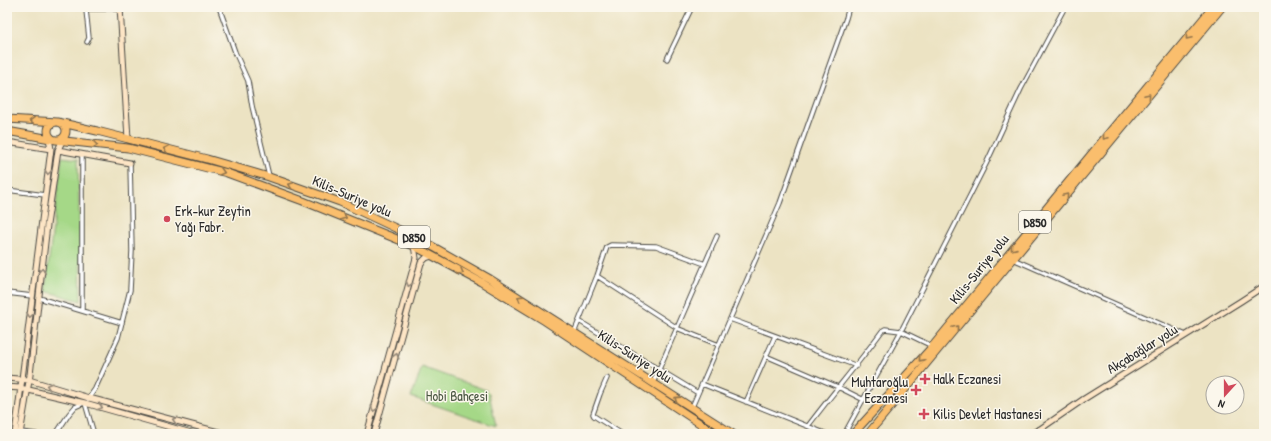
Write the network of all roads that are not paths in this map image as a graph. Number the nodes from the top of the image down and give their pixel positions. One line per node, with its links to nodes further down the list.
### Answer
1 (219, 7): 20 (street)
2 (692, 7): 9 (street)
3 (849, 7): 34 (street)
4 (1065, 7): 38 (street)
5 (1213, 7): 43 (highway, Kilis-Suriye yolu / D850, one-way to 43)
6 (1222, 7): 26 (highway, Kilis-Suriye yolu / D850, one-way to 6)
7 (120, 8): 8 (street); 14 (street)
8 (88, 42)
9 (667, 59)
10 (7, 119): 11 (highway, Kilis-Suriye yolu / D850, one-way to 10)
11 (58, 122): 13 (highway); 13 (highway); 14 (highway, Kilis-Suriye yolu / D850)
12 (7, 131): 13 (highway, D850)
13 (56, 138): 16 (street); 17 (street); 24 (highway, D850, one-way to 24)
14 (128, 139): 20 (highway, Kilis-Suriye yolu / D850, one-way to 14)
15 (7, 142): 16 (street)
16 (51, 149): 22 (street, one-way to 22)
17 (58, 150): 18 (street); 32 (street, one-way to 17)
18 (82, 155): 19 (street); 33 (street)
19 (130, 163): 36 (street)
20 (269, 177): 39 (highway, Kilis-Suriye yolu / D850, one-way to 20)
21 (7, 190): 22 (street)
22 (45, 195): 31 (street)
23 (717, 236): 27 (street)
24 (414, 246): 25 (highway, D850); 75 (street, one-way to 75)
25 (432, 256): 76 (street, one-way to 25); 78 (highway, D850, one-way to 78)
26 (1014, 259): 40 (street); 82 (highway, Kilis-Suriye yolu / D850, one-way to 26)
27 (705, 264): 28 (street); 37 (street)
28 (597, 276): 35 (street); 37 (street)
29 (1264, 286): 40 (street, Akçabağlar yolu)
30 (7, 293): 31 (street)
31 (32, 296): 49 (street, one-way to 49)
32 (39, 298): 33 (street); 50 (street)
33 (82, 310): 36 (street)
34 (730, 319): 41 (street); 42 (street)
35 (579, 321): 39 (street); 46 (street)
36 (122, 323): 58 (street)
37 (677, 328): 42 (street); 46 (street)
38 (901, 331): 43 (street); 45 (street); 59 (street)
39 (574, 333): 51 (highway, Kilis-Suriye yolu / D850)
40 (1186, 335): 64 (street, Akçabağlar yolu)
41 (775, 336): 44 (street); 45 (street)
42 (720, 345): 52 (street)
43 (932, 346): 65 (highway, Kilis-Suriye yolu / D850, one-way to 65)
44 (766, 356): 54 (street); 60 (street)
45 (857, 366): 54 (street)
46 (659, 369): 51 (street); 57 (street)
47 (7, 378): 49 (street)
48 (607, 378): 77 (street)
49 (21, 379): 50 (street); 55 (street)
50 (29, 380): 56 (street); 58 (street, one-way to 50)
51 (653, 383): 62 (highway, Kilis-Suriye yolu / D850, one-way to 51)
52 (702, 384): 57 (street); 60 (street)
53 (7, 387): 55 (street)
54 (838, 387): 59 (street); 63 (street)
55 (20, 388): 56 (street); 69 (street)
56 (27, 390): 61 (street); 66 (street)
57 (698, 393): 62 (street)
58 (89, 398): 61 (street); 74 (street, one-way to 58)
59 (864, 400): 65 (street)
60 (746, 402): 63 (street)
61 (85, 403): 71 (street); 72 (street); 73 (street, one-way to 73)
62 (692, 408): 79 (highway, Kilis-Suriye yolu / D850)
63 (808, 426): 80 (street)
64 (1039, 429): 83 (street, Akçabağlar yolu); 84 (street)
65 (850, 432): 81 (street)
66 (20, 433): 70 (street)
67 (7, 434): 68 (street)
68 (10, 434)
69 (14, 434)
70 (36, 434)
71 (56, 434)
72 (94, 434)
73 (195, 434)
74 (226, 434)
75 (367, 434)
76 (374, 434)
77 (622, 434)
78 (716, 434)
79 (733, 434)
80 (827, 434)
81 (846, 434)
82 (868, 434)
83 (1033, 434)
84 (1048, 434)

